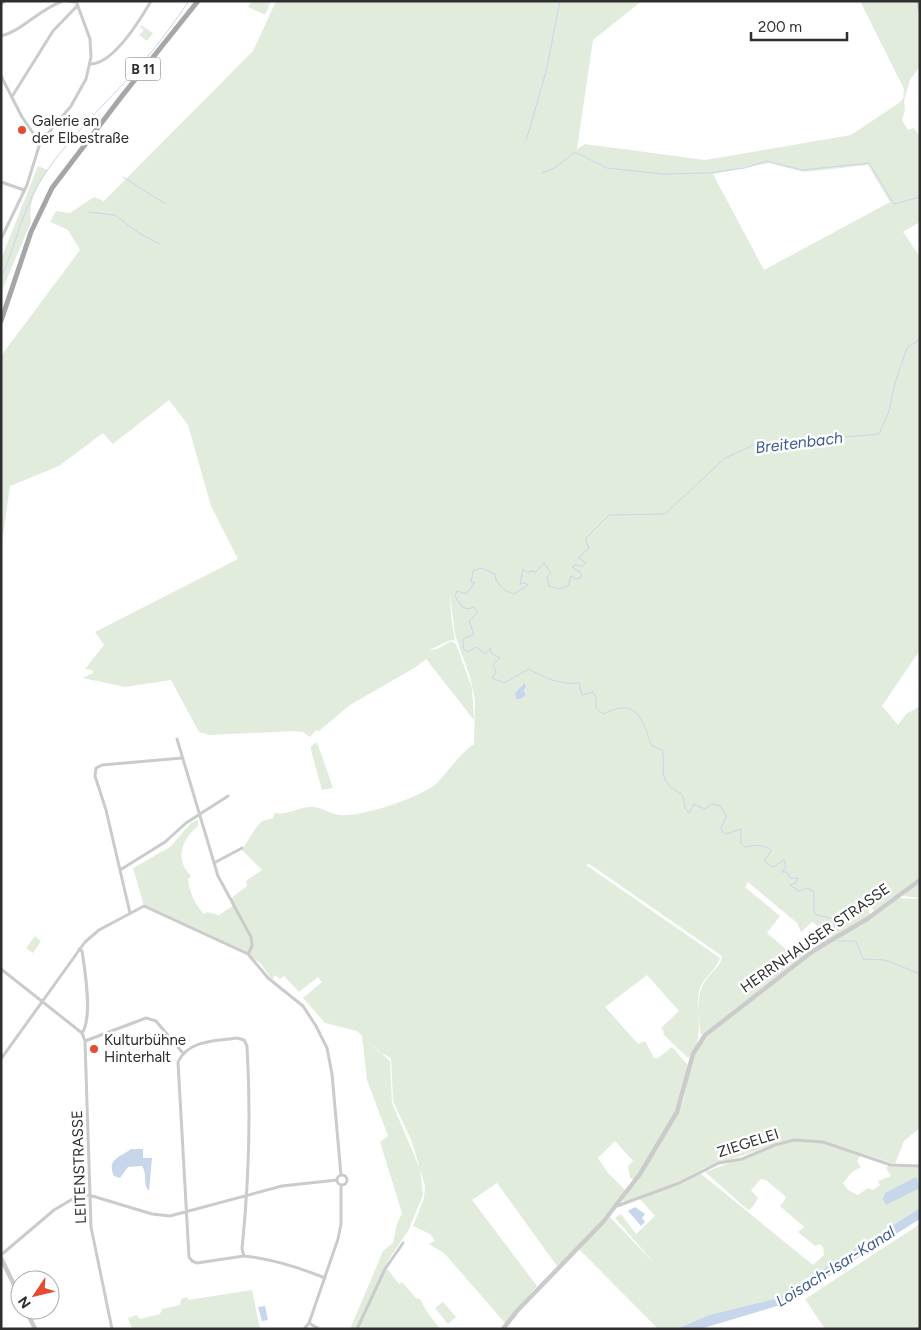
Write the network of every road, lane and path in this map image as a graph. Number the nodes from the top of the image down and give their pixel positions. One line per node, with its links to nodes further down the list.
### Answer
1 (5, 1): 8 (street)
2 (62, 1): 10 (street)
3 (68, 1): 7 (street)
4 (151, 1): 11 (street)
5 (198, 1): 20 (main road, B 11)
6 (918, 1): 9 (street)
7 (76, 3): 11 (street); 14 (street)
8 (1, 4)
9 (920, 12)
10 (1, 36)
11 (91, 64): 16 (street)
12 (1, 76): 15 (street)
13 (14, 86): 14 (street)
14 (16, 90): 15 (street)
15 (13, 95): 16 (street)
16 (40, 143): 18 (street)
17 (1, 182): 18 (street)
18 (24, 190): 19 (street)
19 (1, 239)
20 (10, 291): 21 (main road, B 11); 22 (main road, B 11)
21 (2, 308)
22 (1, 321)
23 (177, 739): 24 (street)
24 (182, 758): 26 (street); 29 (street)
25 (228, 796): 26 (street)
26 (199, 813): 28 (street); 29 (street)
27 (242, 848): 28 (street)
28 (214, 864): 33 (street)
29 (120, 870): 31 (street)
30 (920, 880): 46 (street, HERRNHAUSER STRASSE)
31 (130, 913): 32 (street); 33 (street)
32 (79, 949): 35 (street); 36 (street)
33 (248, 954): 41 (street)
34 (1, 969): 35 (street)
35 (42, 1003): 36 (street); 39 (street)
36 (82, 1033): 37 (street, LEITENSTRASSE)
37 (85, 1041): 38 (street); 45 (street, LEITENSTRASSE)
38 (182, 1052): 44 (street); 47 (street)
39 (1, 1059)
40 (920, 1166): 46 (street, ZIEGELEI)
41 (342, 1175): 42 (street); 43 (street)
42 (337, 1180): 43 (street); 44 (street)
43 (342, 1185): 52 (street)
44 (248, 1194): 47 (street); 49 (street)
45 (89, 1196): 47 (street); 50 (street); 54 (street, LEITENSTRASSE)
46 (617, 1206): 58 (street, HERRNHAUSER STRASSE)
47 (186, 1212): 49 (street)
48 (402, 1244): 57 (street)
49 (244, 1256): 52 (street)
50 (1, 1257): 51 (street)
51 (10, 1276)
52 (325, 1278): 53 (street)
53 (309, 1323): 55 (street); 56 (street)
54 (112, 1329)
55 (304, 1329)
56 (319, 1329)
57 (357, 1329)
58 (503, 1329)

